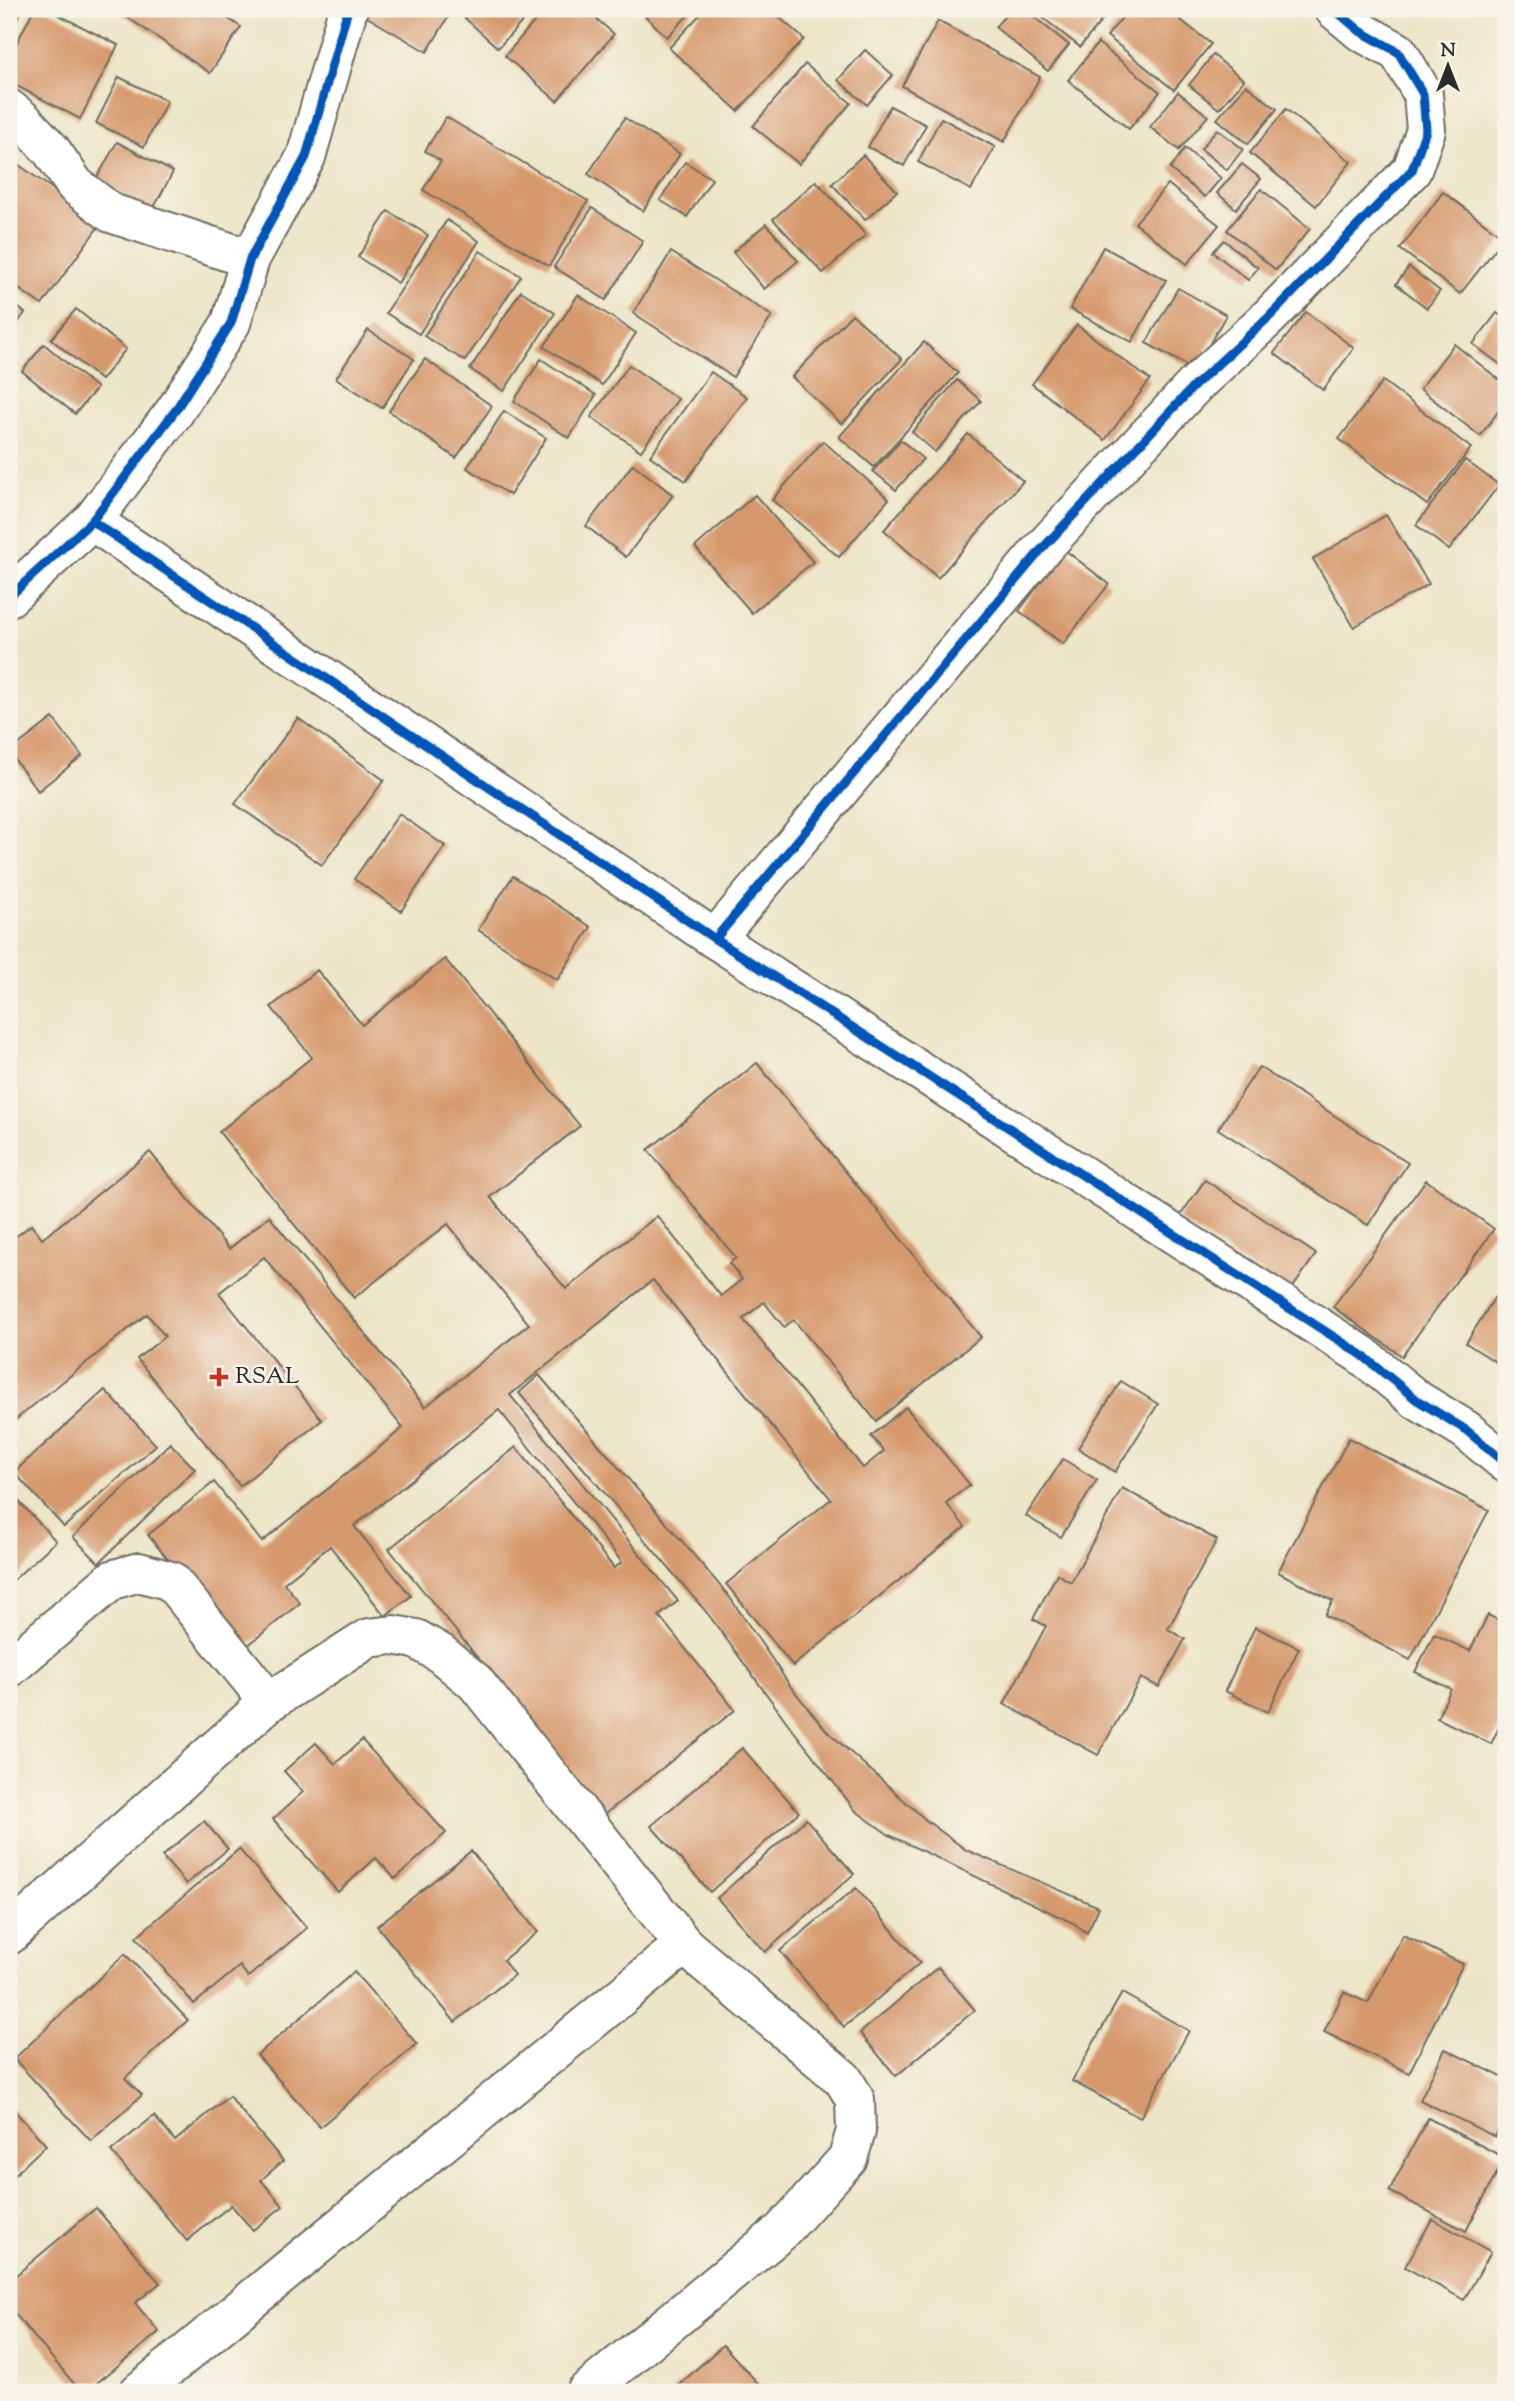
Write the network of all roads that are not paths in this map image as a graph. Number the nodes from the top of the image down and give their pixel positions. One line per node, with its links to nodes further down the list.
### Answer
1 (348, 9): 4 (street)
2 (1334, 9): 7 (street)
3 (9, 109): 4 (street)
4 (250, 259): 5 (street)
5 (92, 521): 6 (street); 7 (street)
6 (9, 597)
7 (715, 939): 8 (street)
8 (1506, 1463)
9 (9, 1668): 10 (street)
10 (269, 1702): 11 (street); 12 (street)
11 (9, 1935)
12 (684, 1945): 13 (street); 14 (street)
13 (139, 2392)
14 (586, 2392)

